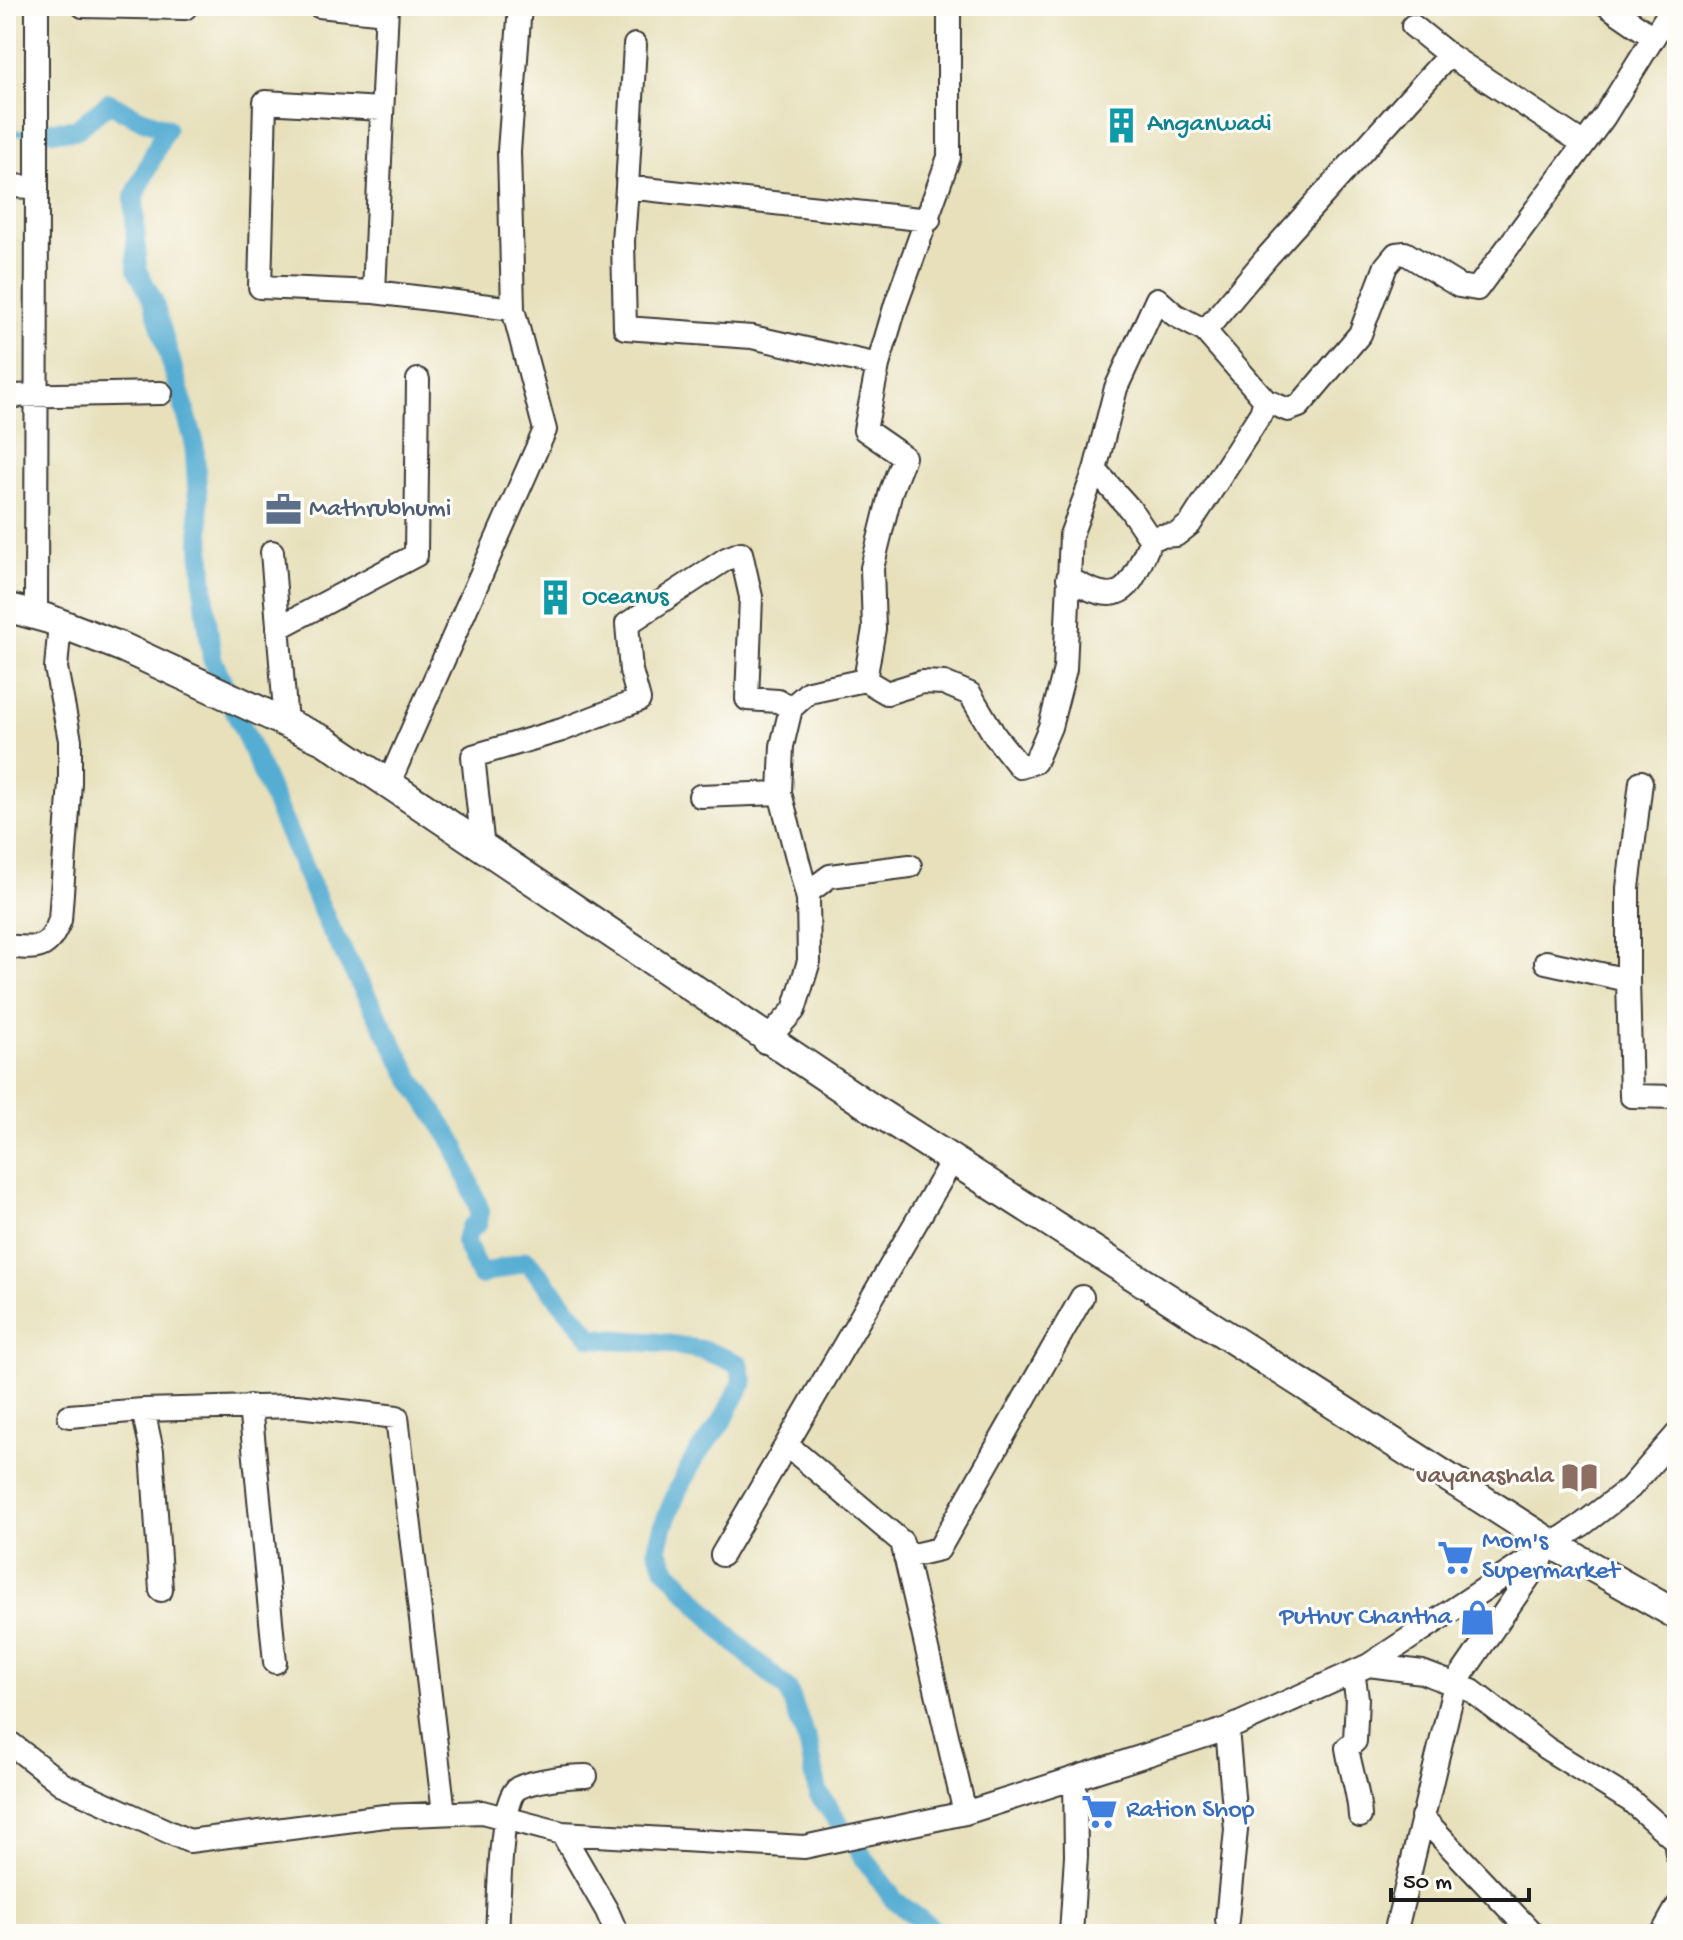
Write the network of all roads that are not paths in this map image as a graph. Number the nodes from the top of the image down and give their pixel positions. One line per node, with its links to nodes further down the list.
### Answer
1 (37, 6): 17 (street)
2 (83, 6): 3 (street)
3 (185, 6)
4 (319, 6): 9 (street)
5 (520, 6): 21 (street)
6 (949, 6): 19 (street)
7 (1608, 6): 11 (street)
8 (1673, 6): 11 (street)
9 (386, 10): 14 (street)
10 (1413, 26): 13 (street)
11 (1653, 37): 15 (street)
12 (635, 45): 18 (street)
13 (1449, 55): 15 (street); 22 (street)
14 (381, 109): 20 (street); 20 (street)
15 (1584, 144): 28 (street)
16 (6, 186): 17 (street)
17 (37, 187): 27 (street)
18 (627, 187): 19 (street); 23 (street)
19 (929, 220): 23 (street)
20 (374, 292): 21 (street)
21 (513, 309): 40 (street)
22 (1205, 331): 28 (street); 29 (street)
23 (878, 365): 36 (street)
24 (418, 380): 35 (street)
25 (161, 393): 27 (street)
26 (6, 396): 27 (street)
27 (36, 396): 34 (street)
28 (1265, 400): 30 (street)
29 (1095, 470): 30 (street); 32 (street)
30 (1151, 540): 32 (street)
31 (272, 552): 35 (street)
32 (1068, 578): 36 (street)
33 (6, 607): 34 (main road)
34 (48, 619): 38 (main road); 46 (street)
35 (278, 628): 38 (street)
36 (865, 680): 37 (street)
37 (791, 708): 41 (street); 43 (street)
38 (283, 722): 40 (main road)
39 (1641, 782): 48 (street)
40 (388, 785): 43 (main road)
41 (780, 793): 42 (street); 45 (street)
42 (700, 796)
43 (483, 849): 49 (main road)
44 (910, 866): 45 (street)
45 (807, 893): 49 (street)
46 (6, 946)
47 (1546, 962): 48 (street)
48 (1628, 980): 50 (street)
49 (766, 1041): 51 (main road)
50 (1677, 1097)
51 (953, 1159): 57 (street); 58 (main road)
52 (1082, 1297): 60 (street)
53 (250, 1406): 54 (street); 63 (street); 70 (street)
54 (143, 1410): 55 (street); 61 (street)
55 (69, 1416)
56 (1677, 1434): 58 (street)
57 (787, 1445): 59 (street); 60 (street)
58 (1552, 1544): 62 (main road); 64 (street); 65 (street)
59 (722, 1555)
60 (905, 1557): 71 (street)
61 (161, 1590)
62 (1677, 1615)
63 (275, 1662)
64 (1361, 1668): 65 (street); 66 (street); 72 (street)
65 (1455, 1684): 73 (street); 76 (street)
66 (1227, 1729): 69 (street); 78 (street)
67 (6, 1740): 70 (street)
68 (586, 1776): 74 (street)
69 (1075, 1778): 71 (street); 81 (street)
70 (444, 1813): 74 (street)
71 (965, 1813): 75 (street)
72 (1360, 1816)
73 (1422, 1817): 82 (street); 83 (street)
74 (504, 1820): 75 (street); 79 (street)
75 (562, 1833): 80 (street)
76 (1677, 1854)
77 (1677, 1907): 84 (street)
78 (1227, 1920)
79 (497, 1934)
80 (617, 1934)
81 (1071, 1934)
82 (1395, 1934)
83 (1533, 1934)
84 (1662, 1934)

